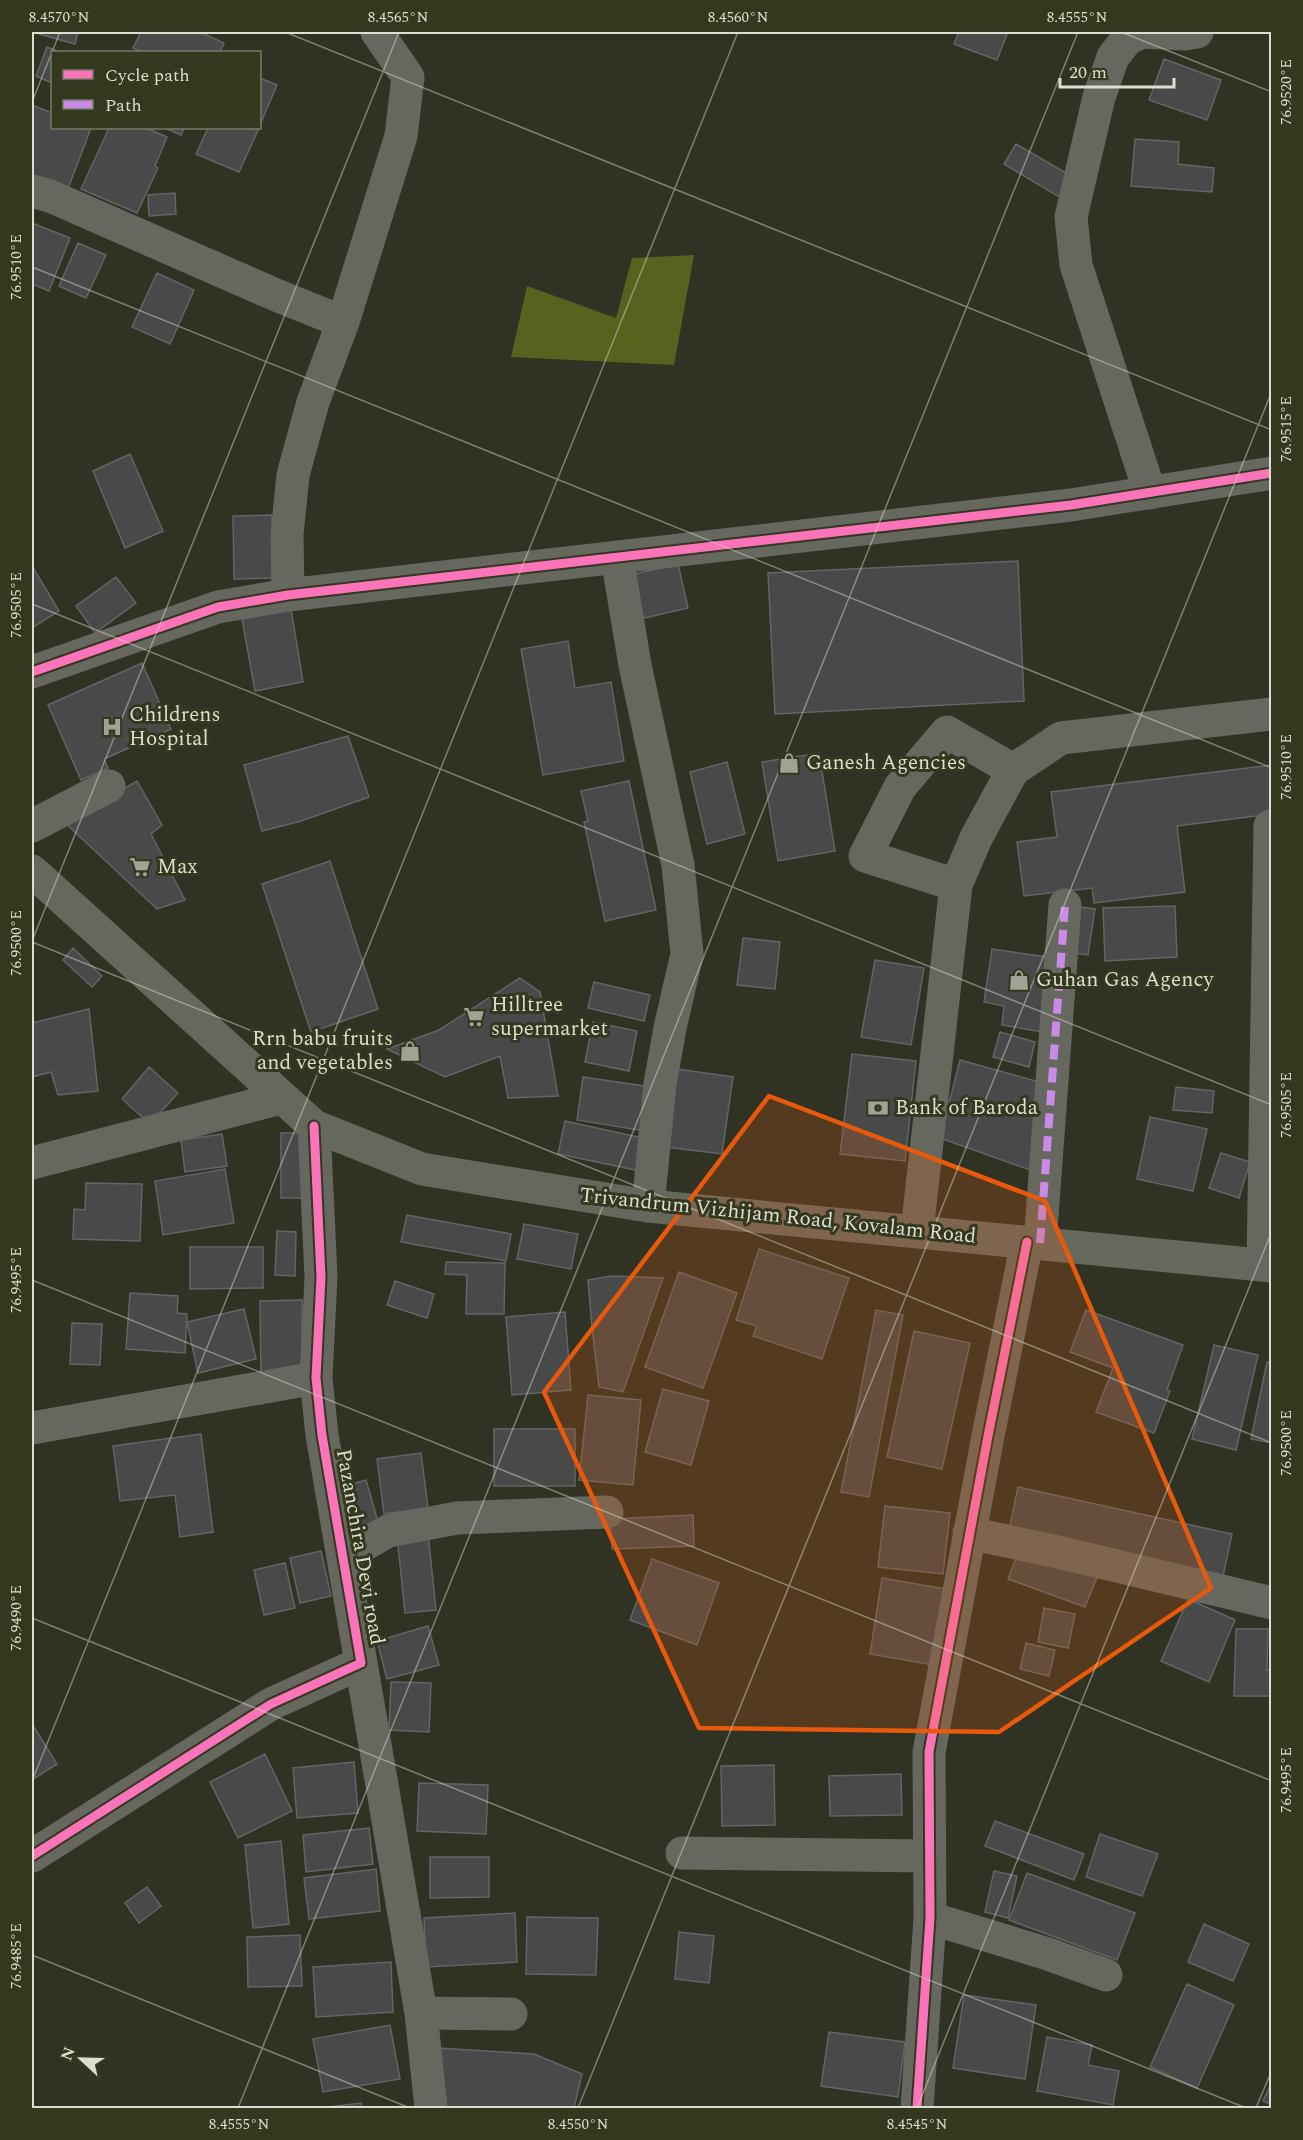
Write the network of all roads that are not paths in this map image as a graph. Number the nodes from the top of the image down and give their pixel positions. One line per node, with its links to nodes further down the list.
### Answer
1 (376, 32): 4 (street)
2 (1197, 32): 6 (street)
3 (32, 191): 4 (street)
4 (343, 322): 8 (street)
5 (1272, 473): 6 (street)
6 (1150, 493): 7 (street)
7 (617, 557): 8 (street); 21 (street)
8 (288, 595): 9 (street)
9 (32, 672)
10 (1272, 714): 11 (street)
11 (1013, 770): 16 (street); 16 (street)
12 (109, 786): 13 (street)
13 (32, 826)
14 (1270, 826): 24 (street)
15 (32, 871): 18 (main road, Trivandrum Vizhijam Road, Kovalam Road)
16 (956, 885): 22 (street)
17 (1065, 904): 23 (street)
18 (281, 1098): 19 (main road, Trivandrum Vizhijam Road, Kovalam Road); 20 (street)
19 (314, 1126): 21 (main road, Trivandrum Vizhijam Road, Kovalam Road); 25 (street, Pazanchira Devi road)
20 (32, 1163)
21 (648, 1206): 22 (main road, Trivandrum Vizhijam Road, Kovalam Road)
22 (917, 1231): 23 (main road, Trivandrum Vizhijam Road, Kovalam Road)
23 (1033, 1243): 24 (main road, Trivandrum Vizhijam Road, Kovalam Road); 28 (street)
24 (1267, 1266)
25 (316, 1378): 26 (street); 29 (street, Pazanchira Devi road)
26 (32, 1428)
27 (607, 1512): 29 (street)
28 (969, 1533): 30 (street); 34 (street)
29 (343, 1557): 31 (street, Pazanchira Devi road)
30 (1272, 1603)
31 (361, 1663): 33 (street, Pazanchira Devi road); 37 (street)
32 (682, 1853): 34 (street)
33 (32, 1856)
34 (929, 1856): 35 (street)
35 (930, 1918): 36 (street); 40 (street)
36 (1106, 1975)
37 (421, 2013): 38 (street); 39 (street)
38 (511, 2014)
39 (431, 2109)
40 (918, 2109)

